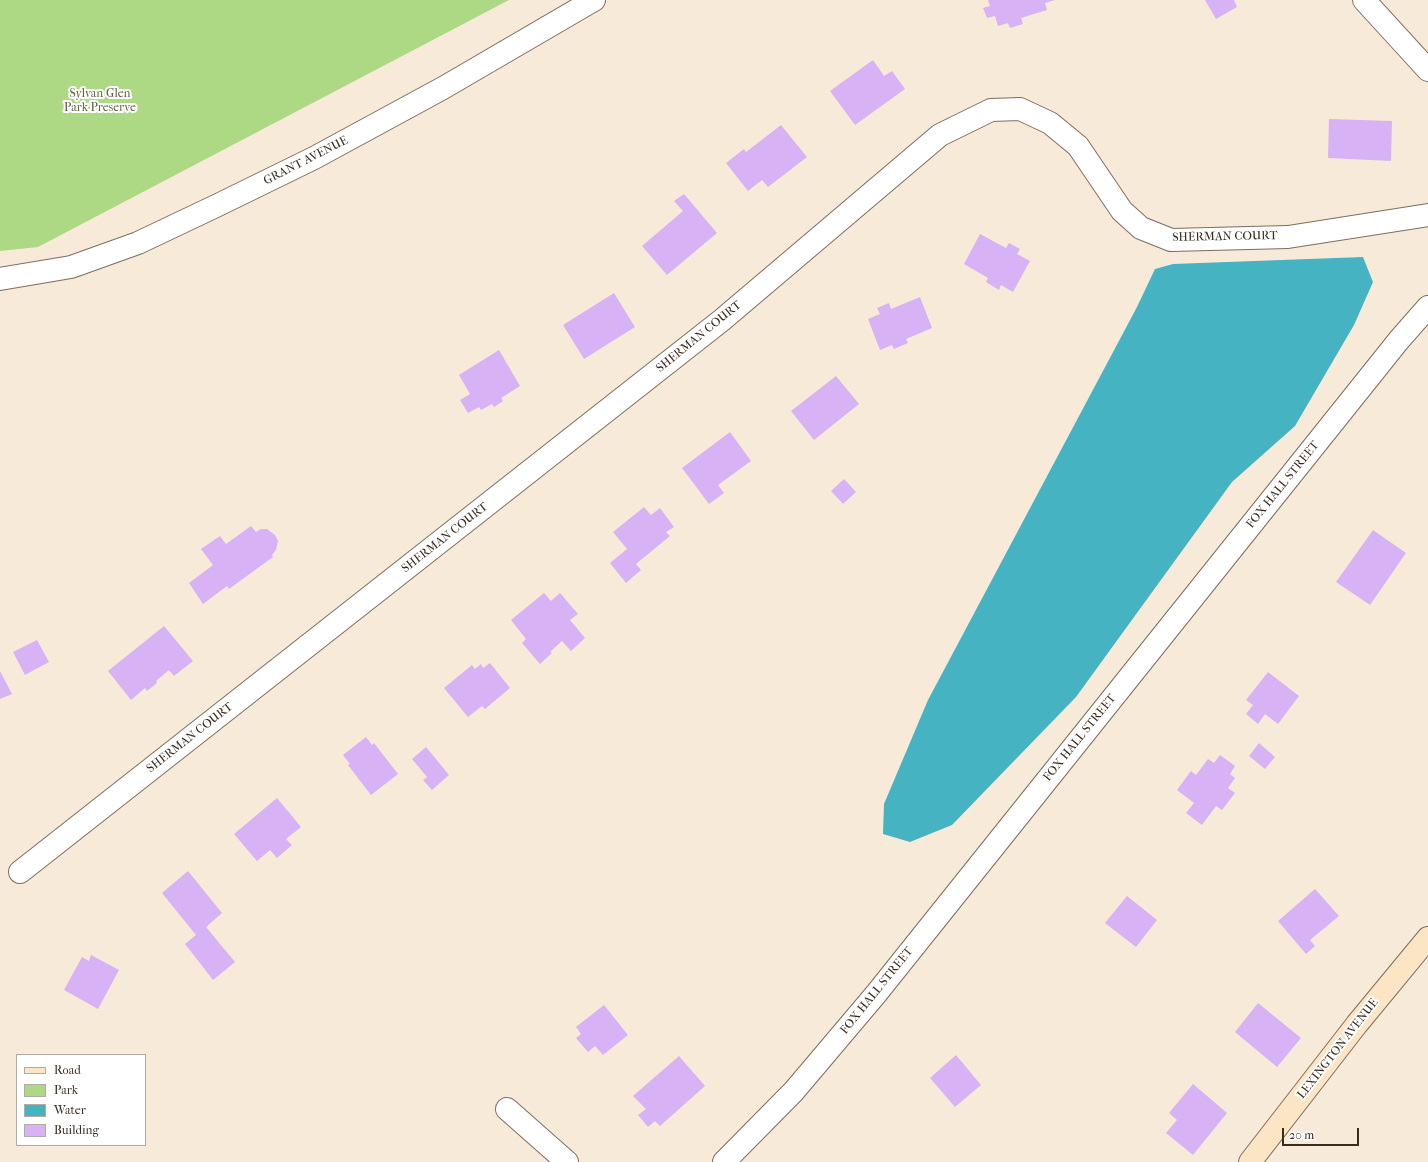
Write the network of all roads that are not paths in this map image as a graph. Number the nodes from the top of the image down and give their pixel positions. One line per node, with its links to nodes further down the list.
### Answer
1 (594, 0): 5 (street, GRANT AVENUE)
2 (1364, 0): 3 (street)
3 (1428, 70)
4 (1428, 215): 7 (street, SHERMAN COURT)
5 (0, 279)
6 (1428, 307): 11 (street, FOX HALL STREET)
7 (20, 872)
8 (1428, 938): 12 (street, LEXINGTON AVENUE)
9 (508, 1109): 10 (street)
10 (567, 1162)
11 (724, 1162)
12 (1250, 1162)

